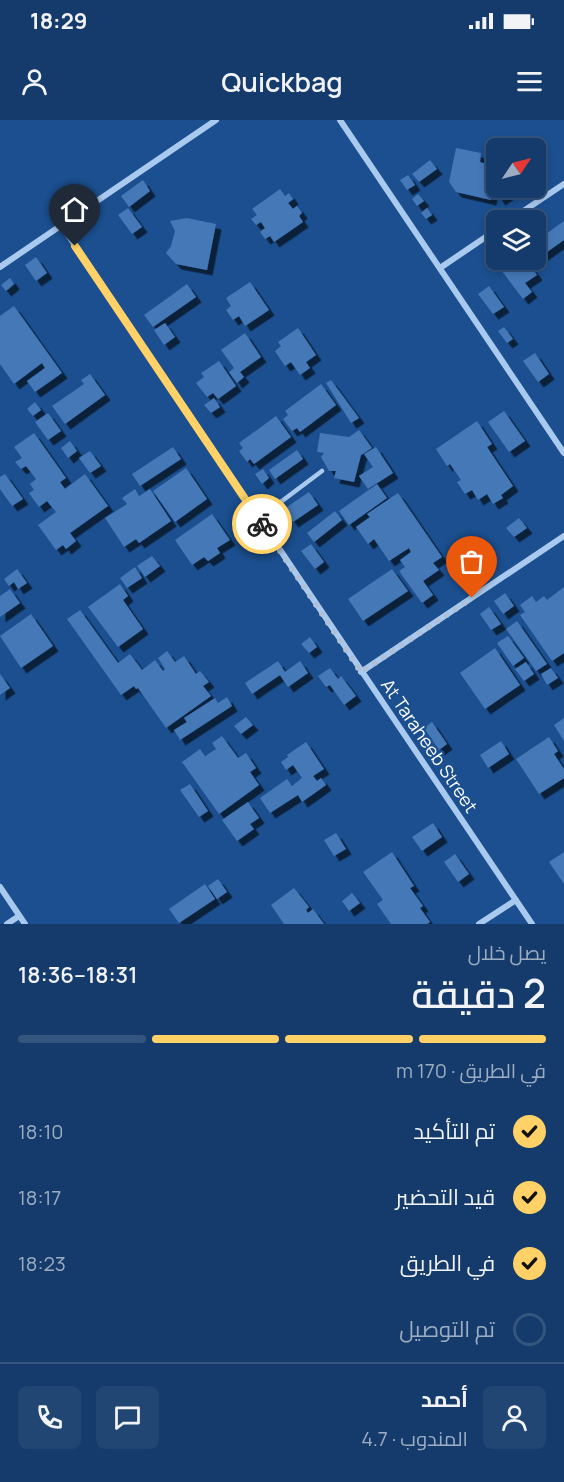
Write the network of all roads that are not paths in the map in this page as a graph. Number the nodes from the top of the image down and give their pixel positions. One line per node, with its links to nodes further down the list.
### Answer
1 (216, 120): 5 (street)
2 (340, 120): 8 (street)
3 (564, 184): 4 (street)
4 (525, 210)
5 (62, 226): 7 (street); 11 (street, At Taraheeb Street)
6 (486, 237): 8 (street)
7 (1, 265)
8 (440, 268): 9 (street)
9 (564, 453)
10 (322, 471): 11 (lane)
11 (258, 519): 13 (street, At Taraheeb Street)
12 (564, 536): 13 (street)
13 (361, 672): 15 (street, At Taraheeb Street)
14 (0, 887): 16 (street)
15 (516, 900): 19 (street); 20 (street, At Taraheeb Street)
16 (19, 916): 17 (street); 18 (street)
17 (7, 924)
18 (25, 924)
19 (479, 924)
20 (532, 924)

